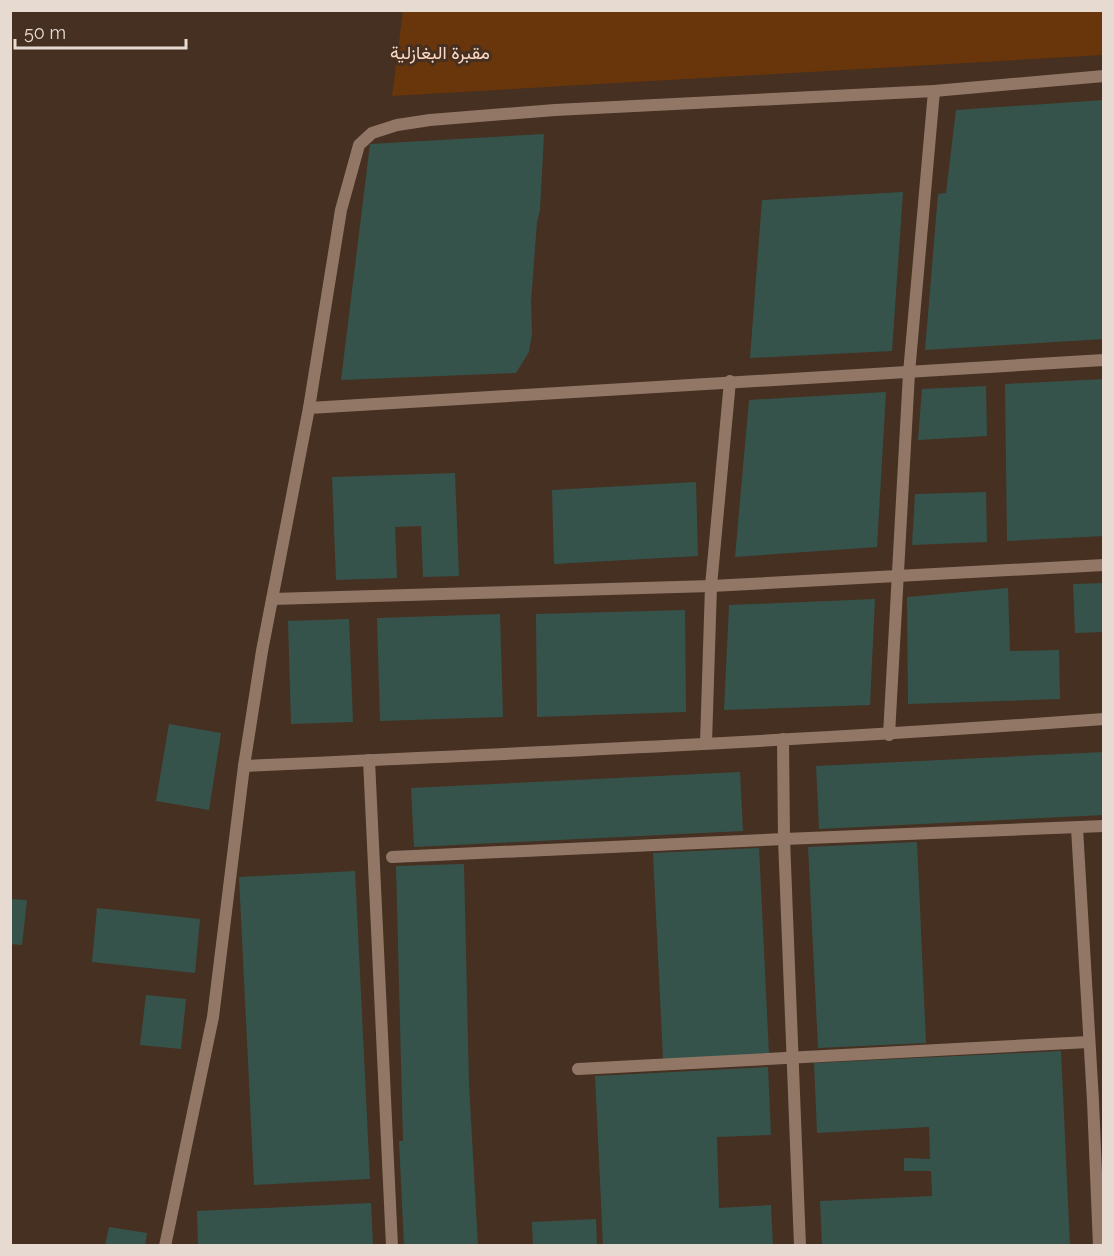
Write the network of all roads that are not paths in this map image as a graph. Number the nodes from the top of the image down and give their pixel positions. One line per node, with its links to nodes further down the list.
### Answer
1 (1104, 76): 2 (street)
2 (934, 91): 4 (street); 6 (street)
3 (1104, 360): 4 (street)
4 (909, 373): 5 (street); 8 (street)
5 (730, 381): 6 (street); 9 (street)
6 (309, 408): 10 (street)
7 (1104, 565): 8 (street)
8 (898, 577): 9 (street); 12 (street)
9 (711, 586): 10 (street); 14 (street)
10 (272, 599): 16 (street)
11 (1104, 719): 12 (street)
12 (889, 735): 13 (street)
13 (783, 739): 14 (street); 19 (street)
14 (705, 743): 15 (street)
15 (369, 760): 16 (street); 25 (street)
16 (244, 766): 24 (street)
17 (1104, 826): 18 (street)
18 (1077, 828): 19 (street); 21 (street)
19 (784, 838): 20 (street); 22 (street)
20 (392, 857)
21 (1089, 1042): 22 (street); 27 (street)
22 (793, 1058): 23 (street); 26 (street)
23 (578, 1069)
24 (165, 1245)
25 (392, 1245)
26 (800, 1245)
27 (1099, 1245)

